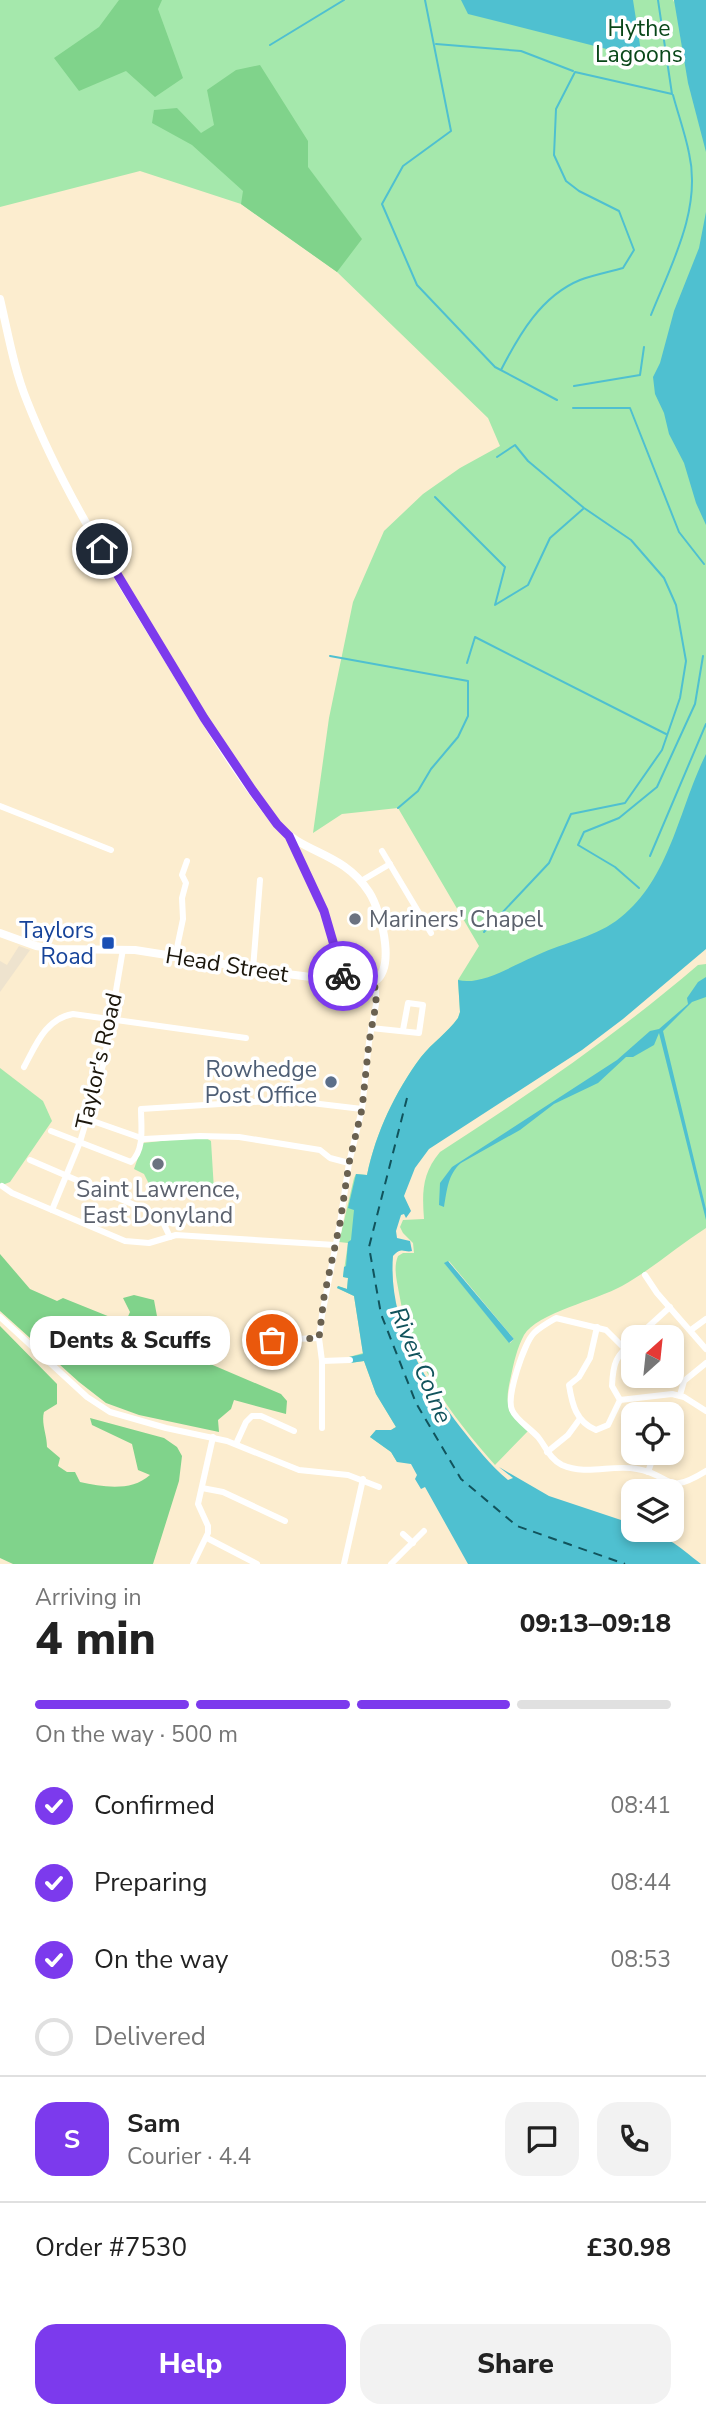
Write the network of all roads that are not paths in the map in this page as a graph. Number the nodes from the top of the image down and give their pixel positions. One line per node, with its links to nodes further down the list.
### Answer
1 (0, 299): 3 (street)
2 (0, 806): 4 (street)
3 (289, 836): 9 (street); 15 (street)
4 (111, 850)
5 (382, 851): 7 (street)
6 (187, 861): 13 (street)
7 (390, 864): 9 (street); 11 (street)
8 (260, 880): 14 (street)
9 (361, 881): 16 (street)
10 (0, 933): 12 (street, Head Street)
11 (431, 933)
12 (123, 949): 13 (street, Head Street); 17 (street, Taylor's Road)
13 (175, 957): 14 (street, Head Street)
14 (253, 969): 15 (street, Head Street)
15 (344, 982): 16 (street, Head Street)
16 (373, 983): 18 (street)
17 (111, 1019): 20 (street); 21 (street); 23 (street, Taylor's Road)
18 (371, 1028): 19 (street); 22 (street)
19 (403, 1030): 19 (street)
20 (246, 1038)
21 (24, 1067)
22 (362, 1109): 25 (street); 28 (street)
23 (87, 1119): 25 (street); 26 (street, Taylor's Road)
24 (51, 1130): 26 (street)
25 (141, 1138): 26 (street); 28 (street)
26 (80, 1142): 29 (street, Taylor's Road)
27 (30, 1160): 29 (street)
28 (349, 1163): 33 (street)
29 (66, 1176): 31 (street, Taylor's Road); 32 (street)
30 (2, 1186): 31 (street)
31 (52, 1210): 32 (street)
32 (170, 1237): 33 (street)
33 (335, 1245): 41 (street)
34 (645, 1275): 35 (street)
35 (670, 1307): 38 (street); 40 (street)
36 (0, 1317): 55 (street)
37 (706, 1319): 40 (street)
38 (650, 1325)
39 (597, 1327): 43 (street); 52 (street); 57 (street)
40 (691, 1330): 44 (street)
41 (319, 1338): 42 (street); 47 (street)
42 (248, 1341)
43 (621, 1345)
44 (706, 1349)
45 (621, 1352): 50 (street)
46 (350, 1360): 47 (street)
47 (322, 1361): 53 (street)
48 (706, 1363): 49 (street)
49 (680, 1395): 50 (street); 51 (street)
50 (620, 1400): 52 (street)
51 (706, 1411)
52 (579, 1420): 57 (street)
53 (323, 1428)
54 (294, 1431): 56 (street)
55 (213, 1437): 56 (street); 65 (street)
56 (236, 1444): 61 (street)
57 (547, 1452): 60 (street)
58 (650, 1465): 60 (street)
59 (706, 1471): 63 (street)
60 (648, 1472): 62 (street)
61 (363, 1479): 64 (street); 73 (street)
62 (658, 1479)
63 (684, 1484)
64 (379, 1487)
65 (202, 1488): 66 (street); 69 (street)
66 (285, 1521)
67 (424, 1531): 70 (street)
68 (404, 1534): 70 (street)
69 (207, 1538): 71 (street); 72 (street)
70 (413, 1542): 74 (street)
71 (253, 1563)
72 (193, 1564)
73 (344, 1564)
74 (391, 1564)

